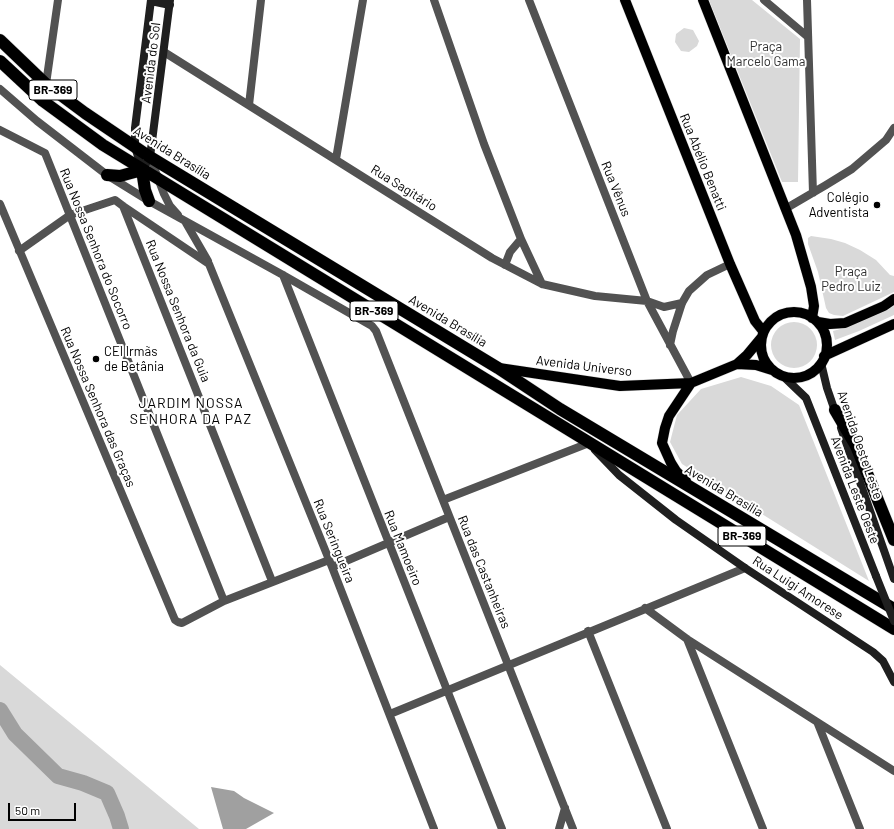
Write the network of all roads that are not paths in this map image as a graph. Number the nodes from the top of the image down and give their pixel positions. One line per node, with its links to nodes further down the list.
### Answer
1 (58, 0): 16 (street)
2 (151, 0): 11 (street); 21 (street, Avenida do Sol)
3 (261, 0): 18 (street)
4 (362, 0): 23 (street)
5 (434, 0): 34 (street)
6 (529, 0): 42 (street, Rua Vênus)
7 (625, 0): 37 (main road, Rua Abélio Benatti)
8 (702, 0): 31 (main road)
9 (764, 0): 12 (street)
10 (807, 0): 12 (street)
11 (170, 2): 14 (street, Avenida do Sol)
12 (808, 37): 27 (street)
13 (0, 40): 16 (highway, Avenida Brasília / BR-369)
14 (164, 52): 18 (street, Rua Sagitário); 22 (street, Avenida do Sol)
15 (0, 62): 24 (highway, BR-369)
16 (46, 84): 21 (highway, Avenida Brasília / BR-369)
17 (0, 89): 25 (street)
18 (249, 105): 23 (street, Rua Sagitário)
19 (894, 128): 27 (street)
20 (0, 130): 32 (street, Rua Nossa Senhora do Socorro)
21 (135, 146): 22 (highway, Avenida Brasília / BR-369); 24 (street, Avenida do Sol)
22 (150, 157): 24 (street, Avenida do Sol); 26 (street); 50 (highway, Avenida Brasília / BR-369)
23 (336, 159): 38 (street, Rua Sagitário)
24 (142, 170): 25 (highway); 26 (highway, BR-369); 28 (highway)
25 (107, 175): 28 (street)
26 (158, 179): 33 (street); 55 (highway, BR-369)
27 (813, 193): 31 (street)
28 (149, 201): 33 (street)
29 (0, 204): 35 (street, Rua Nossa Senhora das Graças)
30 (123, 206): 32 (street); 36 (street); 64 (street, Rua Nossa Senhora da Guia)
31 (785, 209): 44 (main road)
32 (70, 215): 35 (street); 65 (street, Rua Nossa Senhora do Socorro)
33 (184, 221): 36 (street, Rua Seringueira); 39 (street)
34 (521, 239): 38 (street); 40 (street)
35 (19, 251): 65 (street, Rua Nossa Senhora das Graças)
36 (210, 264): 61 (street, Rua Seringueira)
37 (730, 264): 43 (street); 46 (main road, Rua Abélio Benatti)
38 (505, 265): 40 (street, Rua Sagitário)
39 (283, 275): 57 (street, Rua das Castanheiras); 60 (street, Rua Mamoeiro)
40 (542, 284): 42 (street, Rua Sagitário)
41 (894, 300): 44 (main road)
42 (647, 301): 43 (street, Rua Sagitário); 47 (street, Rua Vênus)
43 (682, 303): 47 (street)
44 (815, 320): 46 (main road); 48 (main road)
45 (894, 324): 48 (main road)
46 (762, 334): 49 (main road, Avenida Universo); 51 (main road)
47 (670, 345): 53 (street, Rua Vênus)
48 (822, 360): 52 (main road); 54 (street, Avenida Oeste Leste)
49 (738, 364): 51 (main road, Avenida Universo); 53 (main road, Avenida Universo)
50 (498, 368): 53 (main road, Avenida Universo); 56 (highway, Avenida Brasília / BR-369)
51 (773, 371): 52 (main road)
52 (783, 376): 68 (street, Avenida Leste Oeste, bridge)
53 (691, 384): 56 (main road)
54 (835, 410): 59 (highway); 63 (street, Avenida Oeste Leste)
55 (589, 443): 57 (street); 62 (street, Rua Luigi Amorese); 69 (highway, BR-369)
56 (695, 489): 67 (highway, Avenida Brasília / BR-369)
57 (443, 500): 58 (street, Rua das Castanheiras)
58 (449, 517): 60 (street); 72 (street, Rua das Castanheiras)
59 (894, 540)
60 (388, 543): 61 (street); 74 (street, Rua Mamoeiro)
61 (330, 563): 64 (street); 75 (street, Rua Seringueira)
62 (745, 568): 66 (street); 73 (street, Rua Luigi Amorese)
63 (894, 579)
64 (272, 581): 65 (street)
65 (224, 601)
66 (645, 608): 70 (street); 71 (street)
67 (894, 609)
68 (894, 621)
69 (894, 629)
70 (588, 631): 72 (street); 83 (street)
71 (687, 639): 76 (street); 84 (street)
72 (508, 665): 74 (street); 78 (street, Rua das Castanheiras)
73 (894, 682)
74 (446, 690): 75 (street); 80 (street, Rua Mamoeiro)
75 (390, 714): 79 (street, Rua Seringueira)
76 (818, 723): 77 (street); 85 (street)
77 (894, 771)
78 (565, 808): 81 (street); 82 (street, Rua das Castanheiras)
79 (434, 829)
80 (502, 829)
81 (559, 829)
82 (573, 829)
83 (667, 829)
84 (763, 829)
85 (860, 829)

